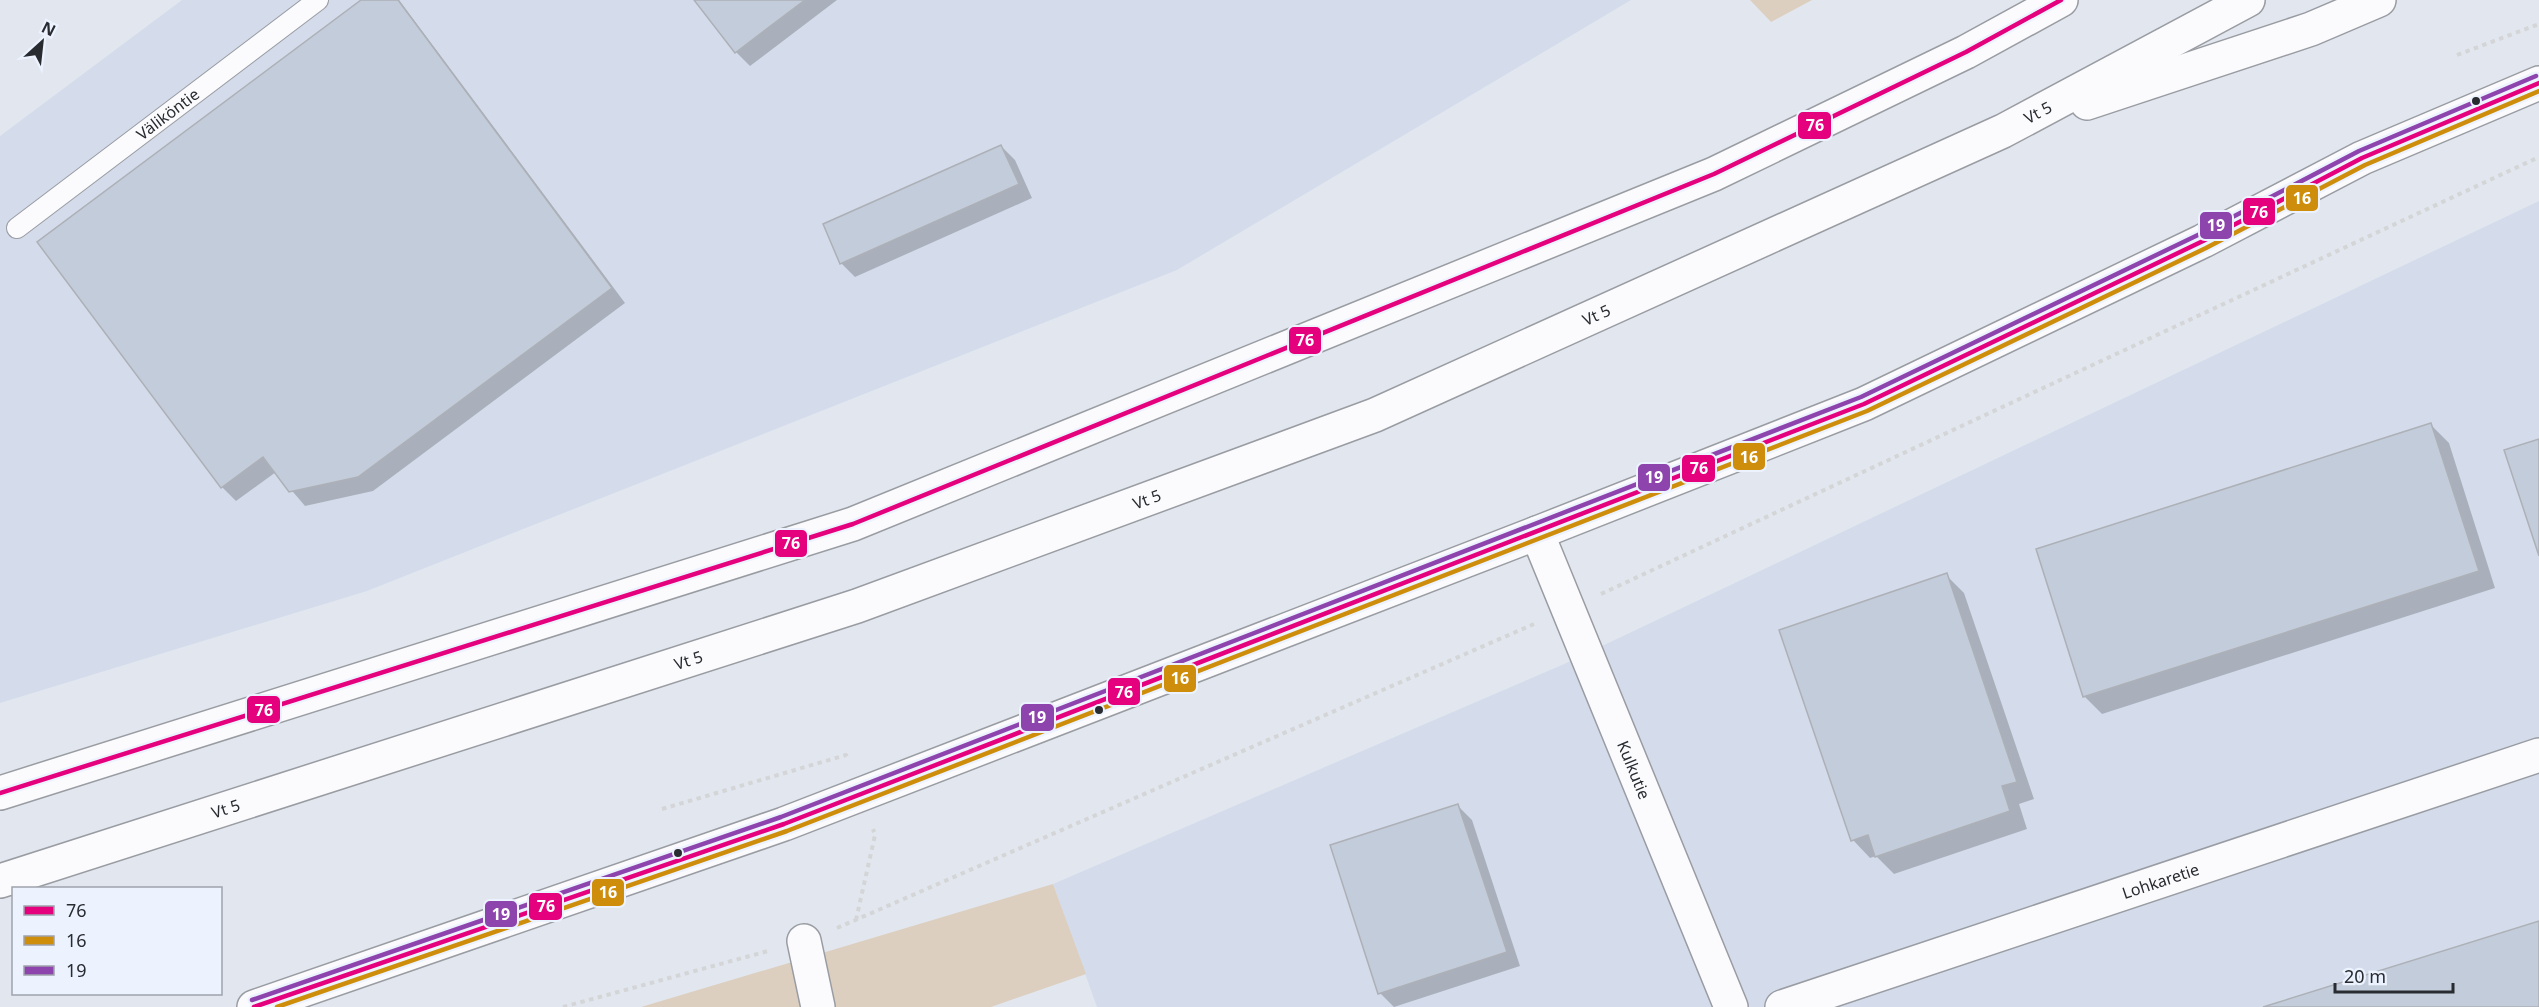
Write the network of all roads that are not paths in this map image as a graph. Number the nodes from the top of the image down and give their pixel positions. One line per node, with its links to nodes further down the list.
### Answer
1 (318, 0): 7 (lane, Väliköntie)
2 (2061, 0): 10 (main road)
3 (2248, 0): 6 (main road, Vt 5)
4 (2379, 0): 6 (main road)
5 (2539, 82): 8 (main road)
6 (2003, 131): 11 (main road, Vt 5)
7 (17, 228)
8 (1537, 533): 13 (main road); 15 (main road, Kulkutie)
9 (2539, 755): 16 (main road, Lohkaretie)
10 (0, 793)
11 (0, 881)
12 (804, 941): 14 (main road)
13 (254, 1007)
14 (818, 1007)
15 (1731, 1007)
16 (1782, 1007)

